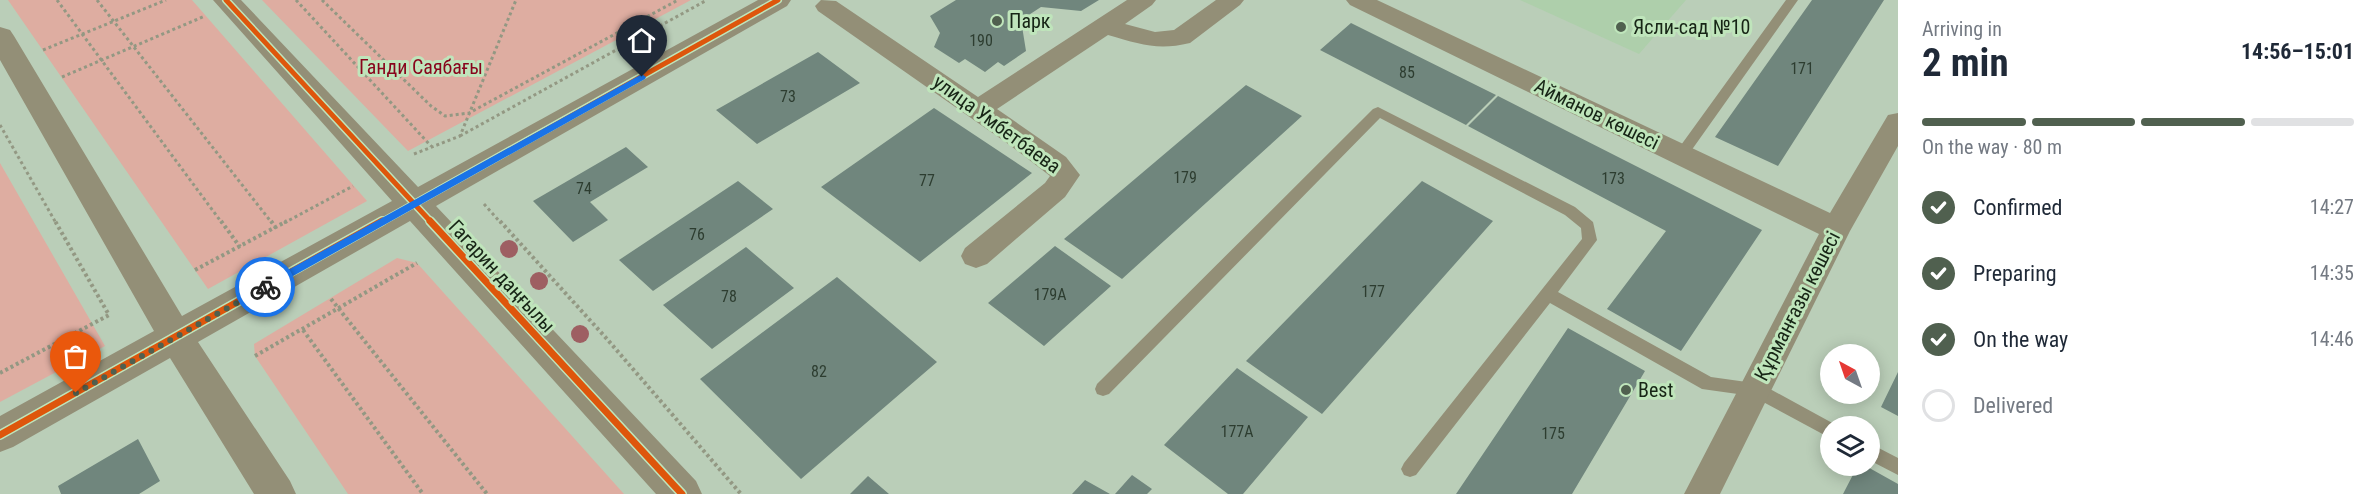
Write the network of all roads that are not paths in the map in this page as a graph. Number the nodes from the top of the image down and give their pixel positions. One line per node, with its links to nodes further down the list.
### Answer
1 (778, 0): 13 (street)
2 (1144, 0): 8 (street)
3 (1233, 0): 8 (street)
4 (1358, 0): 12 (street, Айманов көшесі)
5 (1792, 0): 12 (lane)
6 (827, 6): 10 (street, улица Умбетбаева)
7 (216, 8): 13 (street, Гагарин даңғылы)
8 (1105, 26): 10 (street)
9 (0, 36): 17 (street)
10 (978, 109): 15 (street, улица Умбетбаева)
11 (1898, 122): 14 (street, Құрманғазы көшесі)
12 (1681, 154): 14 (street, Айманов көшесі)
13 (413, 205): 17 (street); 26 (street, Гагарин даңғылы)
14 (1836, 229): 19 (street, Құрманғазы көшесі)
15 (976, 256)
16 (1547, 294): 18 (lane); 19 (lane); 24 (lane)
17 (176, 337): 21 (street); 25 (street)
18 (1103, 389)
19 (1755, 389): 20 (lane); 27 (street, Құрманғазы көшесі)
20 (1820, 425)
21 (0, 435)
22 (1880, 457): 23 (lane)
23 (1898, 467)
24 (1410, 469)
25 (276, 494)
26 (682, 494)
27 (1702, 494)

